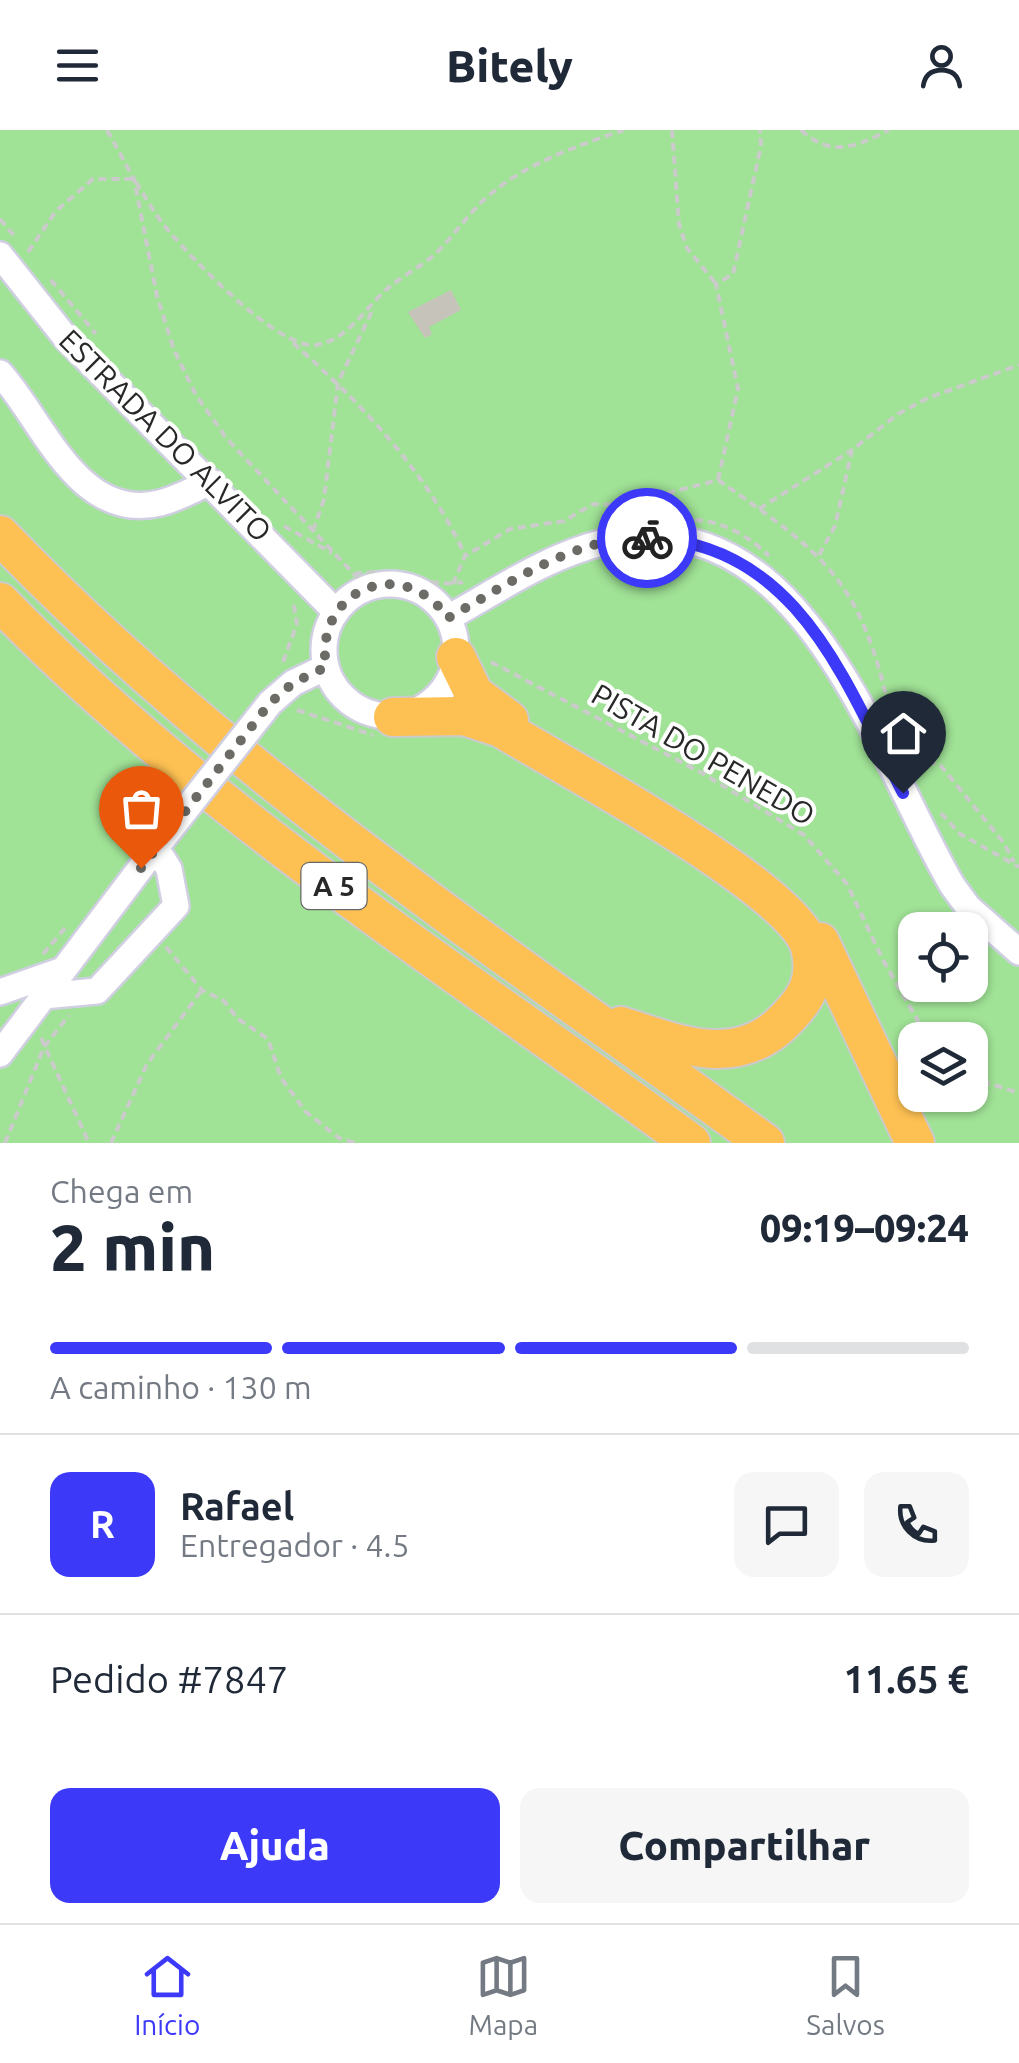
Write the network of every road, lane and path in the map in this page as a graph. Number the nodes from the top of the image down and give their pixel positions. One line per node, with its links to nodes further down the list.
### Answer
1 (107, 130): 7 (path)
2 (624, 130): 11 (path)
3 (672, 130): 10 (path)
4 (760, 130): 10 (path)
5 (801, 130): 6 (path)
6 (889, 130)
7 (134, 180): 8 (path); 12 (path); 22 (path)
8 (28, 252)
9 (0, 255): 18 (street, ESTRADA DO ALVITO)
10 (716, 284): 17 (path)
11 (374, 308): 12 (path); 15 (path)
12 (289, 340): 15 (path)
13 (1019, 365): 16 (path)
14 (0, 373): 18 (street)
15 (338, 383): 22 (path); 26 (path)
16 (852, 450): 19 (path); 24 (path)
17 (718, 480)
18 (211, 482): 31 (street, ESTRADA DO ALVITO)
19 (759, 509)
20 (684, 520): 27 (path)
21 (282, 524): 25 (path)
22 (313, 530): 25 (path)
23 (0, 536): 47 (highway, A 5)
24 (819, 555)
25 (337, 556): 29 (path)
26 (465, 556)
27 (779, 566)
28 (476, 580): 29 (path)
29 (361, 581): 31 (street); 33 (street)
30 (287, 589): 36 (path)
31 (336, 612): 35 (street)
32 (8, 615): 56 (highway, A 5)
33 (448, 618): 34 (street); 42 (street)
34 (471, 658): 37 (street); 48 (path, PISTA DO PENEDO); 58 (highway)
35 (326, 667): 37 (street); 39 (street, bridge)
36 (278, 668)
37 (393, 717): 47 (highway)
38 (934, 806): 40 (path)
39 (158, 845): 41 (street); 43 (street)
40 (1019, 868)
41 (151, 933): 44 (path); 46 (street)
42 (1019, 952)
43 (60, 971): 45 (street); 46 (street)
44 (202, 990): 54 (path); 55 (path)
45 (0, 992)
46 (43, 996): 50 (street)
47 (592, 1017): 57 (highway, A 5)
48 (918, 1022)
49 (44, 1047): 53 (path)
50 (0, 1054)
51 (988, 1082): 52 (path)
52 (1019, 1093)
53 (89, 1143)
54 (111, 1143)
55 (356, 1143)
56 (691, 1143)
57 (765, 1143)
58 (914, 1143)

